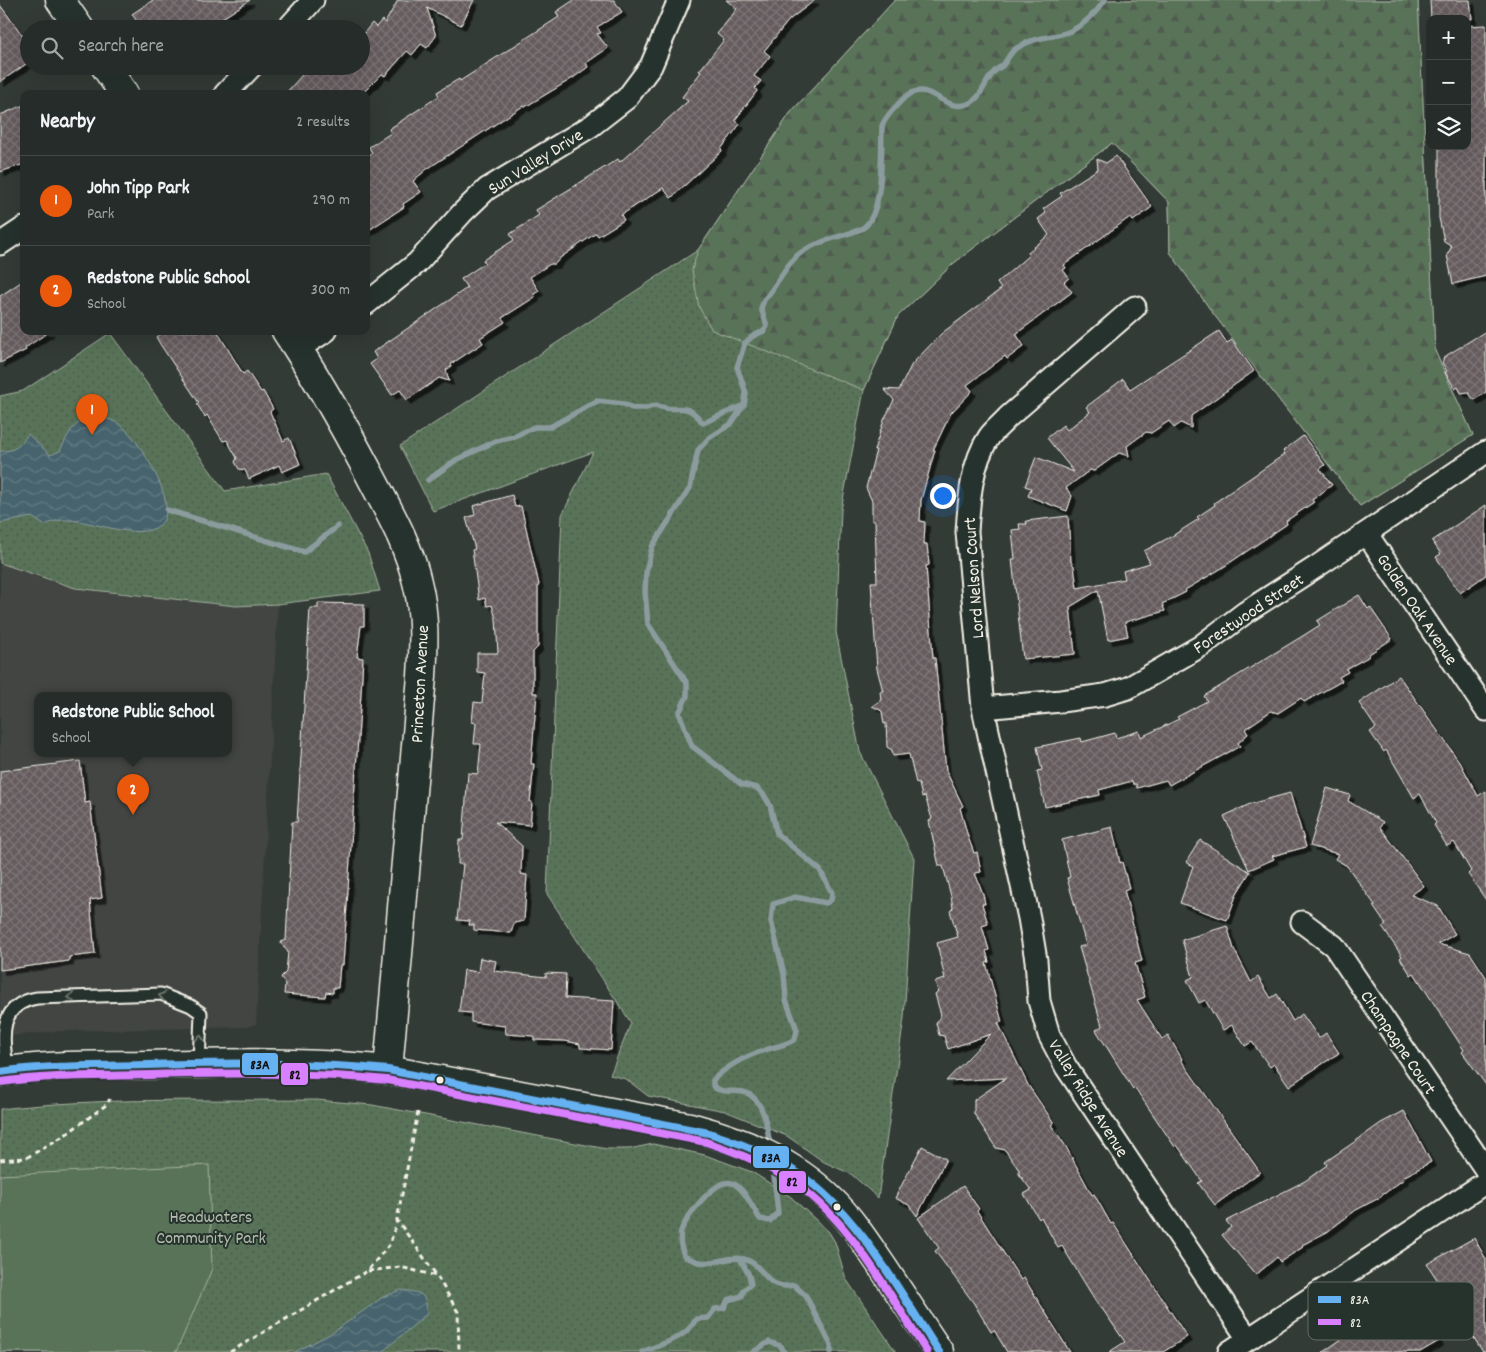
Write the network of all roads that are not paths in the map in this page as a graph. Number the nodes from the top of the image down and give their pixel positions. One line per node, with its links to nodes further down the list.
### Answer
1 (60, 0): 4 (street)
2 (313, 0): 5 (street)
3 (679, 0): 12 (street, Sun Valley Drive)
4 (74, 20)
5 (295, 20)
6 (111, 75): 8 (street)
7 (243, 75): 9 (street)
8 (121, 90)
9 (229, 90)
10 (20, 231): 11 (street)
11 (0, 244)
12 (370, 301)
13 (1135, 308): 18 (street, Lord Nelson Court)
14 (311, 335): 15 (street)
15 (292, 340): 22 (street, Princeton Avenue)
16 (1486, 452): 17 (street, Forestwood Street)
17 (1366, 533): 18 (street, Forestwood Street); 19 (street, Golden Oak Avenue)
18 (984, 708): 28 (street, Valley Ridge Avenue)
19 (1486, 710)
20 (1302, 922): 24 (street, Champagne Court)
21 (199, 1064): 22 (street); 23 (street); 23 (lane, one-way to 23)
22 (388, 1070): 29 (street)
23 (4, 1071)
24 (1486, 1170)
25 (1486, 1182): 26 (street)
26 (1334, 1282)
27 (1308, 1299): 28 (street)
28 (1248, 1339): 30 (street)
29 (939, 1352)
30 (1229, 1352)

